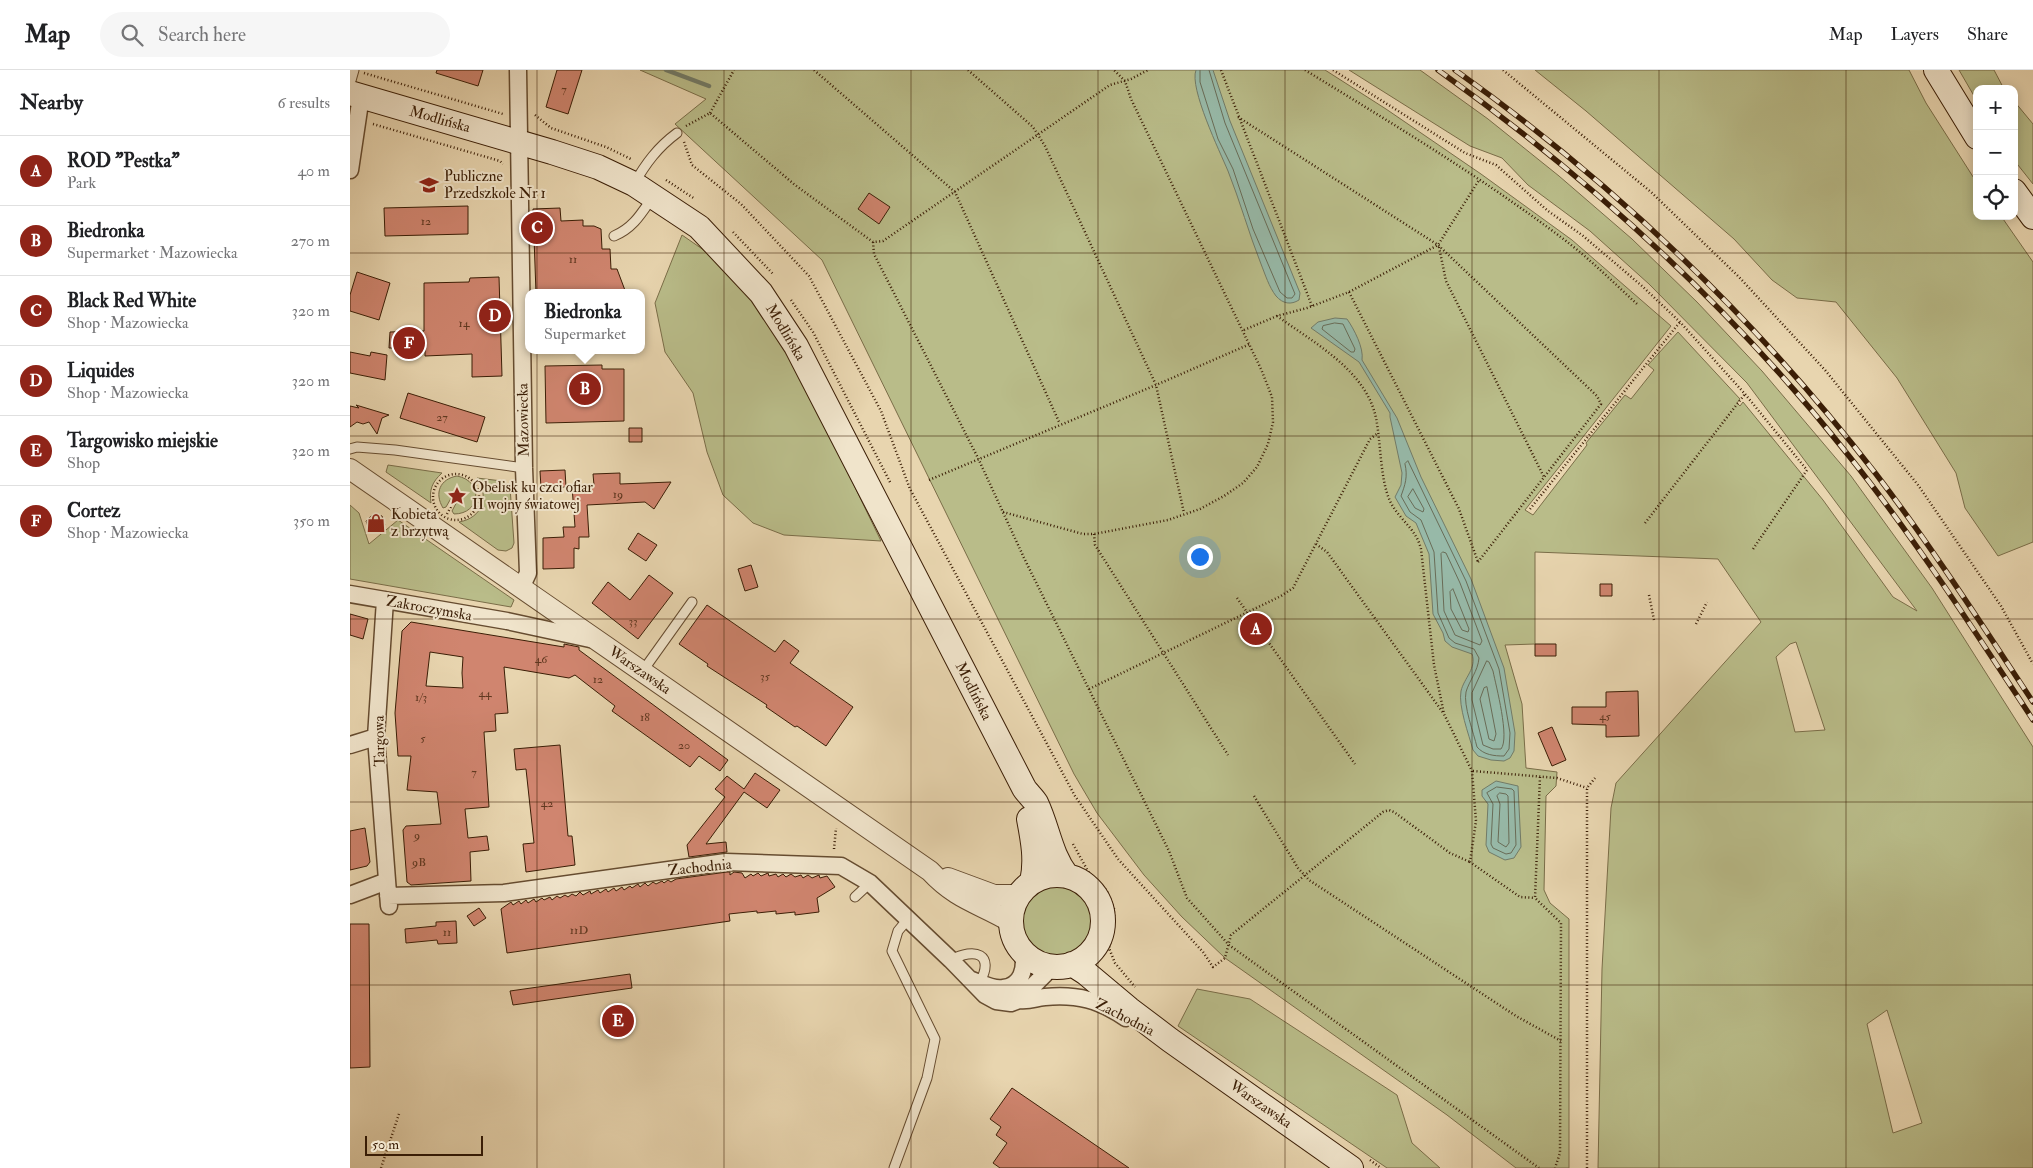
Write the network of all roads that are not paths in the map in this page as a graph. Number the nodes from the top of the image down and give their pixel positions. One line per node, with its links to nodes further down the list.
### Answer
1 (354, 70): 4 (lane)
2 (518, 70): 7 (street, Mazowiecka)
3 (1936, 70): 5 (main road)
4 (354, 91): 7 (main road, Modlińska); 8 (street)
5 (1973, 130)
6 (679, 131): 9 (lane)
7 (519, 142): 9 (main road, Modlińska); 14 (street, Mazowiecka)
8 (350, 170)
9 (644, 190): 12 (lane); 26 (main road, Modlińska)
10 (2018, 196): 11 (main road)
11 (2033, 217)
12 (614, 236)
13 (350, 449): 14 (lane)
14 (524, 468): 16 (street, Mazowiecka)
15 (350, 469): 16 (street, Warszawska)
16 (521, 588): 20 (street, Warszawska)
17 (350, 594): 18 (street, Zakroczymska)
18 (386, 600): 21 (street, Zakroczymska); 24 (street, Targowa)
19 (692, 602): 23 (lane)
20 (544, 603): 21 (street, Zakroczymska); 22 (street, Warszawska)
21 (507, 621): 22 (street, Zakroczymska)
22 (600, 642): 23 (street, Warszawska)
23 (642, 672): 27 (street, Warszawska)
24 (376, 737): 25 (street); 32 (street, Targowa)
25 (350, 745)
26 (1024, 788): 28 (main road, Modlińska); 30 (main road, Modlińska)
27 (930, 871): 30 (street, Warszawska); 35 (street, Warszawska)
28 (1078, 874): 30 (main road); 36 (main road)
29 (870, 883): 32 (street, Zachodnia); 33 (lane); 34 (street, Zachodnia)
30 (1026, 888): 35 (main road)
31 (350, 895): 32 (street)
32 (388, 895)
33 (855, 897)
34 (908, 919): 38 (street, Zachodnia); 45 (lane)
35 (1011, 922): 37 (main road)
36 (1095, 945): 39 (main road); 43 (main road, Warszawska)
37 (1023, 952): 40 (main road); 41 (street, Zachodnia)
38 (951, 960): 41 (street, Zachodnia); 41 (lane)
39 (1072, 964): 40 (main road); 43 (main road, Warszawska)
40 (1048, 966): 42 (street)
41 (975, 981): 42 (street, Zachodnia)
42 (1019, 1000): 43 (street, Zachodnia)
43 (1170, 1040): 44 (main road, Warszawska)
44 (1358, 1162)
45 (894, 1168)

